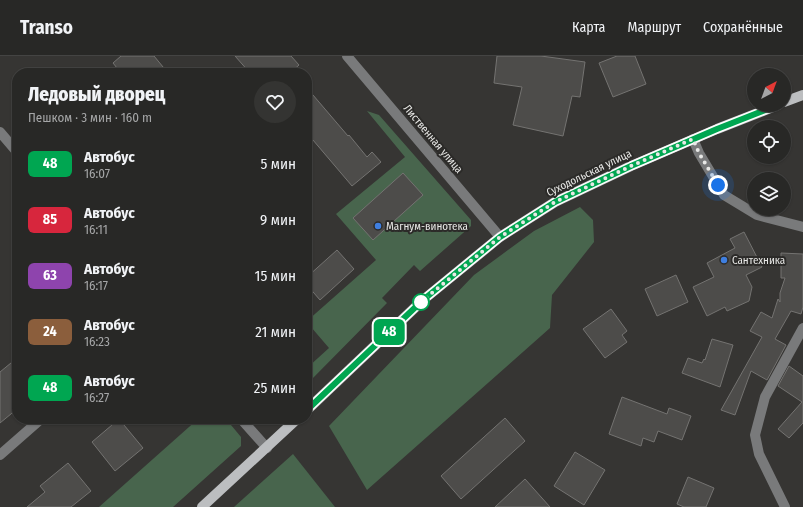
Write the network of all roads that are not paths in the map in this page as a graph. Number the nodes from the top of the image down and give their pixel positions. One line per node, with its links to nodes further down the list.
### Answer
1 (347, 56): 9 (street, Лиственная улица)
2 (803, 95): 3 (main road)
3 (791, 99)
4 (760, 112): 6 (main road, Суходольская улица)
5 (1, 135): 7 (street)
6 (693, 139): 8 (street); 9 (main road, Суходольская улица)
7 (12, 147)
8 (803, 227)
9 (500, 237): 11 (main road, Суходольская улица)
10 (803, 328): 18 (street)
11 (312, 405)
12 (35, 424): 16 (street)
13 (245, 424): 15 (street)
14 (292, 424): 15 (main road)
15 (267, 448): 17 (main road)
16 (0, 455)
17 (202, 507)
18 (785, 507)

